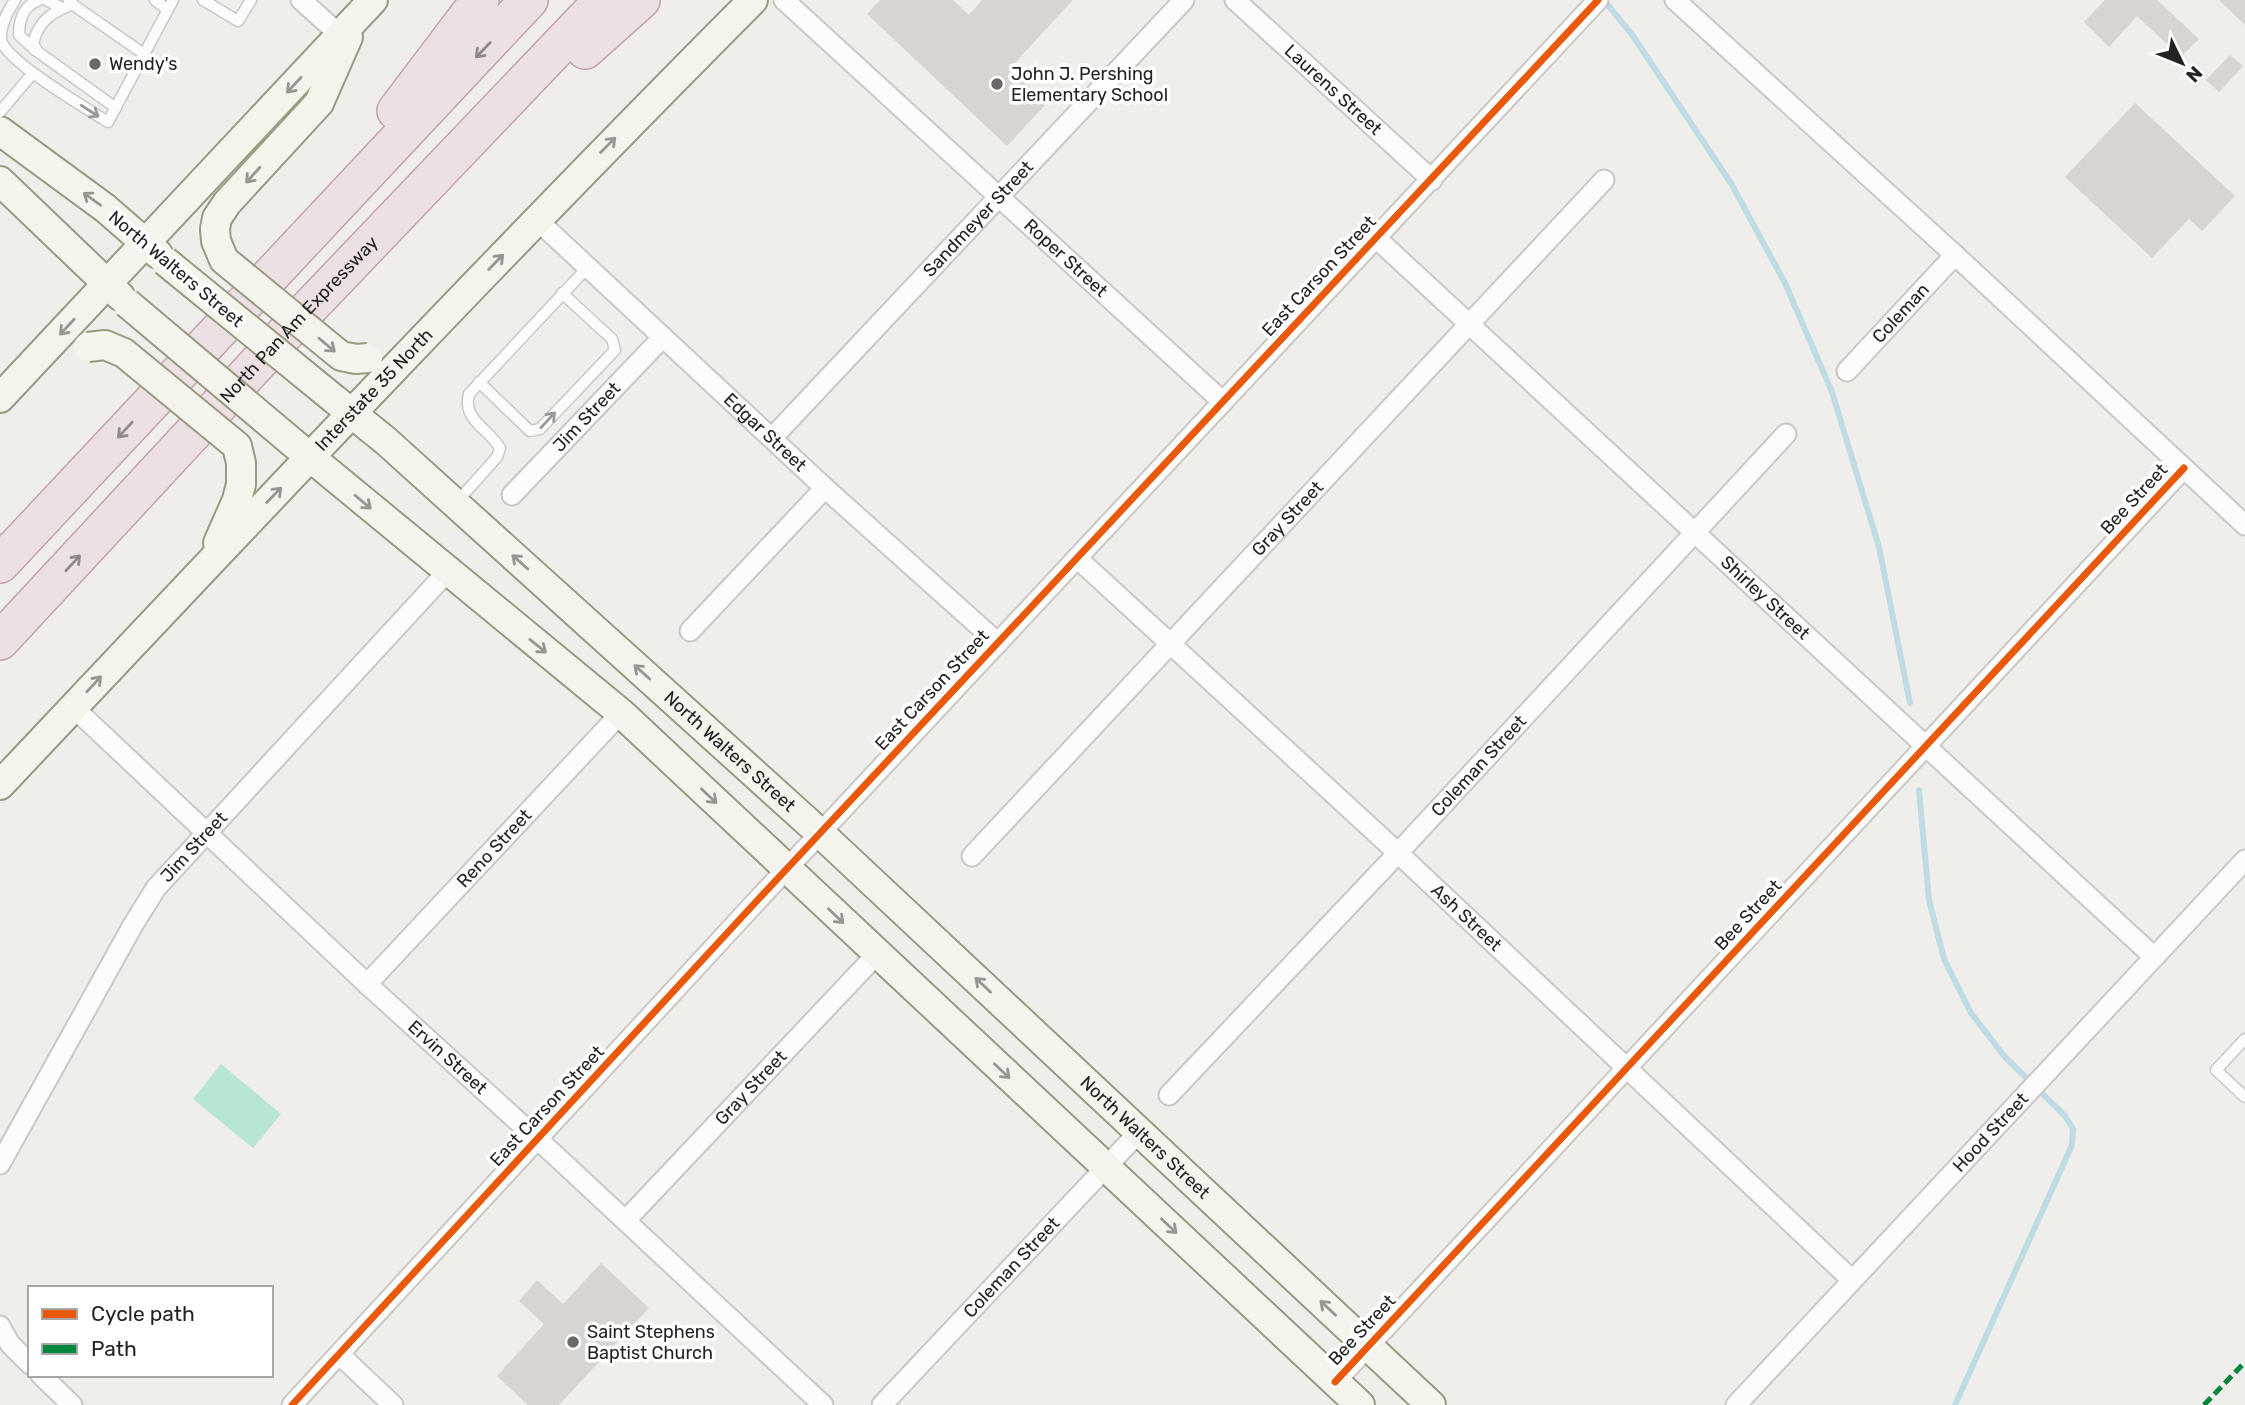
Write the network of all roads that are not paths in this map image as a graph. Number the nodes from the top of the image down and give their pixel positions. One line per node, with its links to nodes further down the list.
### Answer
1 (15, 0): 23 (lane)
2 (39, 0): 21 (lane)
3 (46, 0): 18 (lane)
4 (155, 0): 19 (lane)
5 (203, 0): 6 (lane)
6 (251, 0)
7 (301, 0): 20 (street)
8 (480, 0): 36 (highway)
9 (529, 0): 36 (highway, one-way to 36)
10 (603, 0): 40 (highway, North Pan Am Expressway)
11 (640, 0): 40 (highway)
12 (753, 0): 31 (main road, Interstate 35 North, one-way to 12)
13 (784, 0): 30 (street, Roper Street)
14 (1184, 0): 30 (street, Sandmeyer Street)
15 (1235, 0): 27 (street, Laurens Street)
16 (1675, 0): 34 (street)
17 (1597, 2): 27 (street, East Carson Street)
18 (67, 4): 21 (lane); 22 (lane)
19 (171, 5): 22 (lane)
20 (357, 18): 33 (main road, one-way to 33); 39 (main road, one-way to 39, bridge)
21 (38, 52): 24 (lane)
22 (144, 54): 24 (lane)
23 (33, 73): 24 (lane, one-way to 24); 25 (lane)
24 (116, 108)
25 (0, 112)
26 (0, 131): 33 (main road, North Walters Street, one-way to 26)
27 (1432, 180): 32 (street, East Carson Street)
28 (1604, 180): 41 (street, Gray Street)
29 (0, 181): 37 (main road)
30 (999, 198): 47 (street, Roper Street); 50 (street, Sandmeyer Street)
31 (536, 219): 35 (street, Edgar Street); 39 (main road, Interstate 35 North, one-way to 31)
32 (1376, 238): 41 (street, Shirley Street); 47 (street, East Carson Street)
33 (155, 252): 37 (main road); 48 (main road, North Walters Street, bridge)
34 (1955, 256): 44 (street, Coleman); 52 (street)
35 (587, 268): 38 (lane); 42 (street, Edgar Street)
36 (272, 272): 60 (highway, one-way to 60)
37 (107, 284): 43 (main road, one-way to 43); 51 (main road, bridge)
38 (562, 293): 45 (lane); 45 (lane, one-way to 38)
39 (462, 297): 48 (main road, Interstate 35 North)
40 (306, 311): 64 (highway, North Pan Am Expressway, one-way to 40)
41 (1469, 325): 57 (street, Shirley Street); 65 (street, Gray Street)
42 (663, 337): 50 (street, Edgar Street); 54 (street, Jim Street)
43 (26, 370): 46 (main road); 59 (main road, bridge)
44 (1847, 371)
45 (479, 383): 55 (lane)
46 (0, 398)
47 (1223, 402): 58 (street, East Carson Street)
48 (343, 406): 51 (main road, Interstate 35 North); 55 (main road, North Walters Street)
49 (1786, 435): 57 (street, Coleman Street)
50 (772, 438): 53 (street, Edgar Street)
51 (302, 450): 59 (main road, Interstate 35 North, one-way to 51); 61 (main road, one-way to 61)
52 (2184, 468): 56 (street); 68 (street, Bee Street)
53 (825, 488): 62 (street); 63 (street, Edgar Street)
54 (512, 495)
55 (456, 504): 71 (main road, North Walters Street, one-way to 55)
56 (2245, 525)
57 (1695, 533): 68 (street, Shirley Street); 72 (street, Coleman Street)
58 (1077, 558): 63 (street, East Carson Street); 65 (street, Ash Street)
59 (209, 561): 66 (main road, Interstate 35 North, one-way to 59)
60 (0, 564)
61 (447, 572): 67 (main road, one-way to 67); 70 (street, Jim Street)
62 (690, 631)
63 (998, 643): 71 (street, East Carson Street)
64 (0, 644)
65 (1170, 644): 72 (street, Ash Street); 73 (street, Gray Street)
66 (73, 707): 69 (main road, Interstate 35 North); 70 (street, Ervin Street)
67 (621, 713): 75 (main road, one-way to 75); 78 (street, Reno Street)
68 (1924, 746): 77 (street, Shirley Street); 80 (street, Bee Street)
69 (0, 785)
70 (206, 832): 78 (street, Ervin Street); 85 (street, Jim Street)
71 (820, 833): 75 (street, East Carson Street); 83 (main road, North Walters Street, one-way to 71)
72 (1398, 853): 80 (street, Ash Street); 81 (street, Coleman Street)
73 (972, 856)
74 (2245, 860): 77 (street, Hood Street)
75 (787, 868): 76 (main road, one-way to 76); 84 (street, East Carson Street)
76 (877, 954): 86 (main road, one-way to 86); 87 (street, Gray Street)
77 (2154, 957): 88 (street, Hood Street)
78 (367, 984): 84 (street, Ervin Street)
79 (2245, 1039): 82 (lane)
80 (1627, 1070): 88 (street, Ash Street); 90 (street, Bee Street)
81 (1169, 1095)
82 (2245, 1097)
83 (1140, 1131): 86 (street, Coleman Street); 90 (main road, North Walters Street, one-way to 83)
84 (538, 1139): 87 (street, Ervin Street); 91 (street, East Carson Street)
85 (0, 1164)
86 (1105, 1168): 94 (main road, one-way to 94); 99 (street, Coleman Street)
87 (626, 1220): 98 (street, Ervin Street)
88 (1852, 1280): 102 (street, Hood Street)
89 (0, 1326): 92 (street)
90 (1369, 1347): 94 (street, Bee Street); 101 (main road, North Walters Street)
91 (340, 1355): 96 (street, East Carson Street); 97 (street)
92 (28, 1362)
93 (43, 1377): 95 (street)
94 (1335, 1382): 100 (main road)
95 (72, 1405)
96 (292, 1405)
97 (393, 1405)
98 (823, 1405)
99 (882, 1405)
100 (1360, 1405)
101 (1432, 1405)
102 (1736, 1405)

